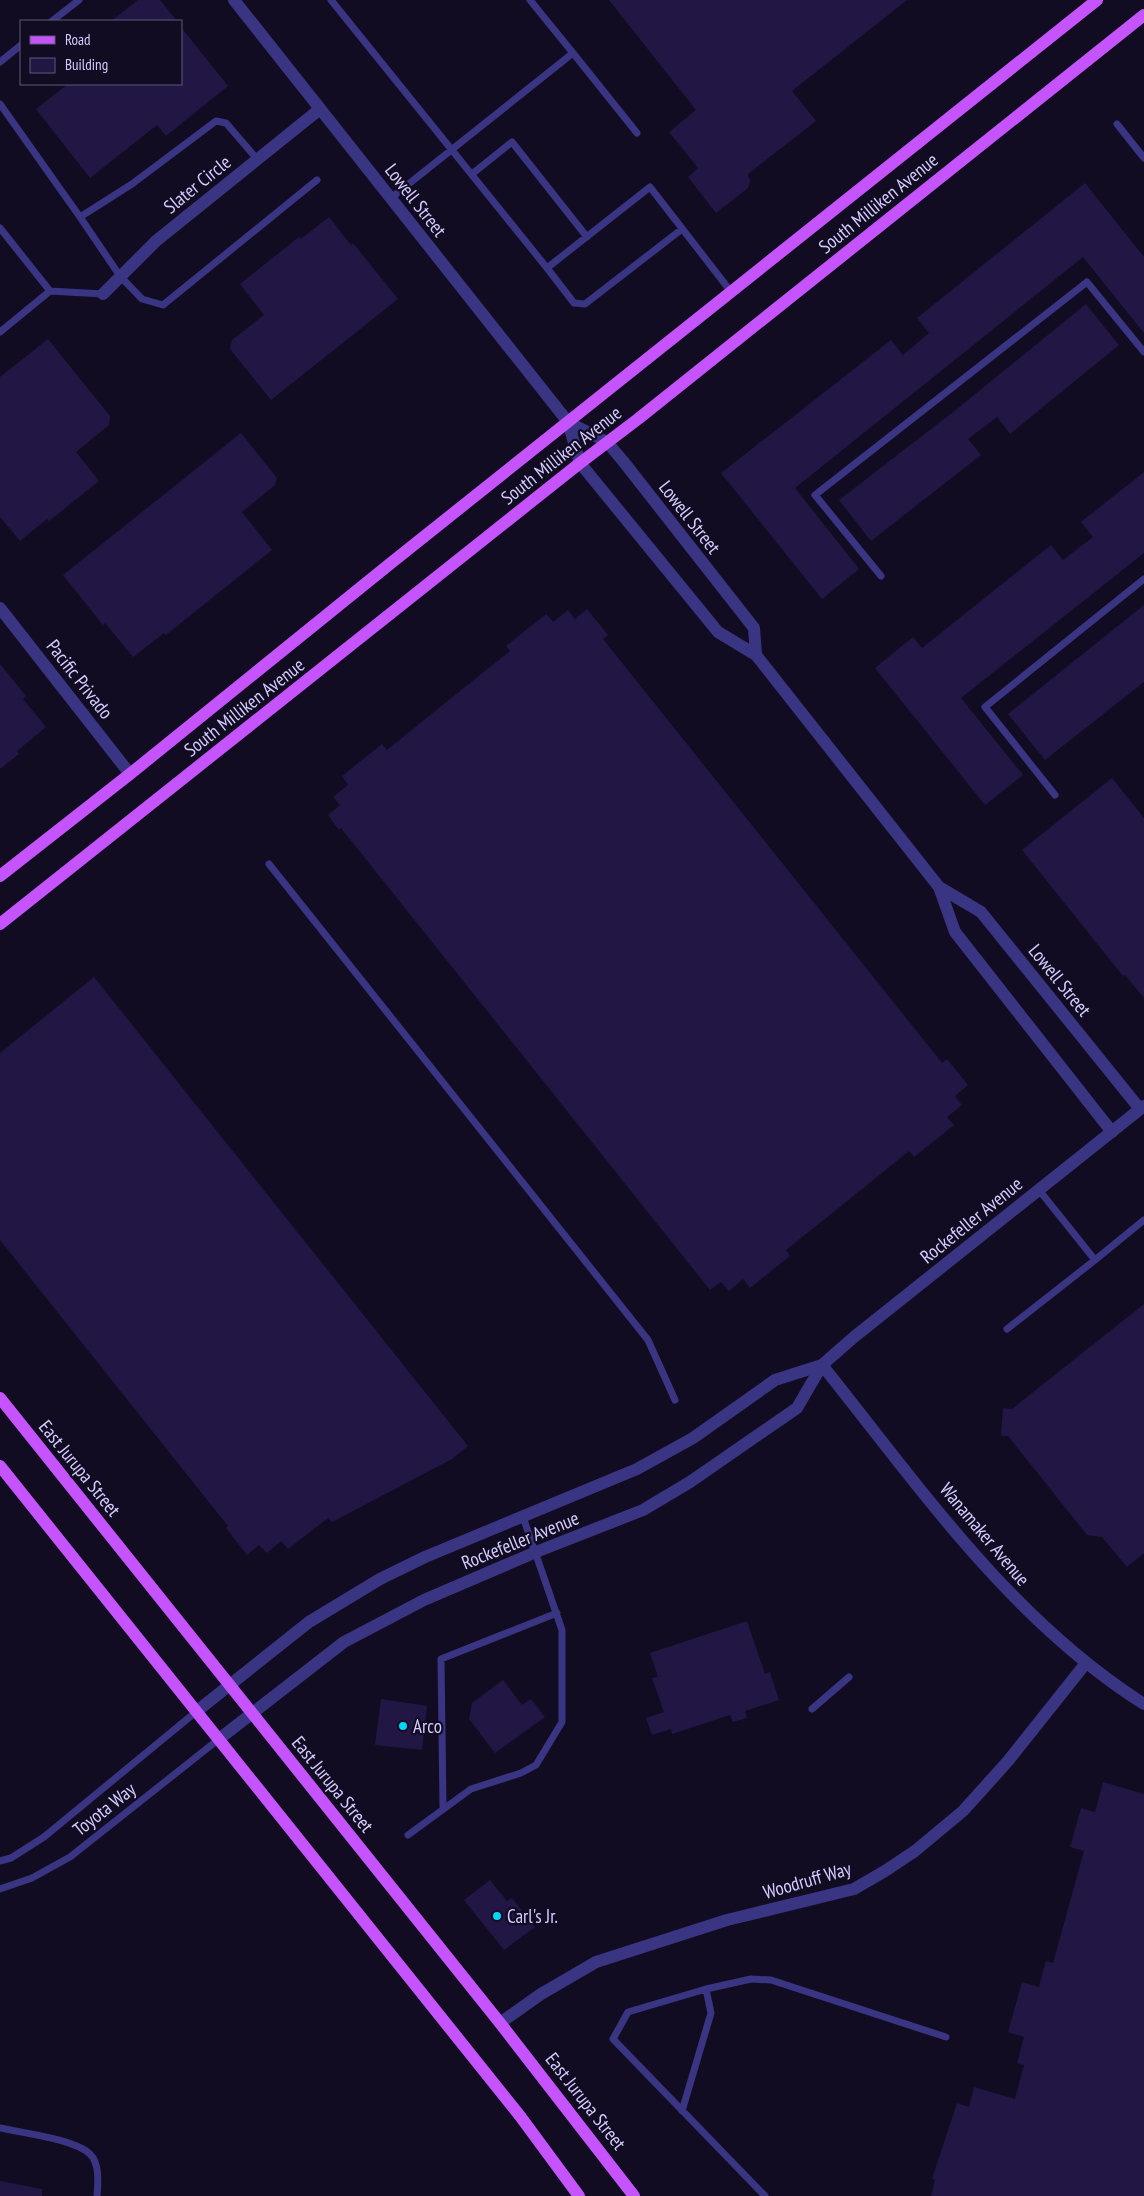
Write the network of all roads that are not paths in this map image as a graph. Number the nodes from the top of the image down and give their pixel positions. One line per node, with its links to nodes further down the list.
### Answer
1 (79, 0): 7 (lane)
2 (234, 0): 12 (street, Lowell Street)
3 (331, 0): 15 (lane)
4 (530, 0): 9 (lane)
5 (1097, 0): 28 (main road, South Milliken Avenue)
6 (1144, 14): 33 (main road, South Milliken Avenue)
7 (53, 20)
8 (20, 46): 10 (lane)
9 (574, 53): 14 (lane); 15 (lane)
10 (0, 62)
11 (0, 104): 21 (lane)
12 (320, 109): 17 (street, Slater Circle); 20 (street, Lowell Street)
13 (1117, 124): 16 (lane)
14 (637, 133)
15 (452, 150): 18 (lane); 20 (lane)
16 (1144, 158)
17 (257, 159): 21 (lane); 26 (street, Slater Circle)
18 (472, 174): 24 (lane); 25 (lane)
19 (317, 180): 26 (lane)
20 (391, 198): 32 (street, Lowell Street)
21 (80, 217): 26 (lane)
22 (0, 228): 27 (lane)
23 (682, 229): 24 (lane); 25 (lane); 28 (lane)
24 (587, 237): 25 (lane)
25 (547, 268)
26 (120, 276): 29 (street, Slater Circle)
27 (50, 291): 29 (lane); 30 (lane)
28 (732, 293): 32 (main road, South Milliken Avenue)
29 (102, 294)
30 (0, 332)
31 (1144, 352): 35 (lane)
32 (568, 422): 33 (street, Lowell Street); 34 (street, Lowell Street); 39 (main road, South Milliken Avenue)
33 (607, 442): 34 (main road, South Milliken Avenue); 38 (street, Lowell Street)
34 (580, 463): 38 (street, Lowell Street); 44 (main road, South Milliken Avenue)
35 (881, 576)
36 (1144, 579): 40 (lane)
37 (0, 608): 39 (street, Pacific Privado)
38 (756, 655): 43 (street, Lowell Street)
39 (130, 774): 42 (main road, South Milliken Avenue)
40 (1055, 795)
41 (269, 864): 53 (lane)
42 (0, 876)
43 (939, 887): 45 (street, Lowell Street); 46 (street, Lowell Street)
44 (0, 924)
45 (1142, 1108): 46 (street, Rockefeller Avenue)
46 (1112, 1132): 47 (street, Rockefeller Avenue)
47 (1039, 1190): 49 (lane); 51 (street, Rockefeller Avenue)
48 (1144, 1220): 49 (lane)
49 (1095, 1260): 50 (lane)
50 (1008, 1328)
51 (822, 1365): 55 (street, Rockefeller Avenue); 56 (street, Rockefeller Avenue); 58 (street, Wanamaker Avenue)
52 (0, 1398): 60 (main road, East Jurupa Street)
53 (675, 1400)
54 (0, 1466): 63 (main road)
55 (524, 1517): 56 (lane); 60 (street, Rockefeller Avenue)
56 (536, 1552): 57 (lane); 64 (street, Rockefeller Avenue)
57 (557, 1613): 66 (lane); 66 (lane)
58 (1086, 1663): 61 (street, Wanamaker Avenue); 71 (street, Woodruff Way)
59 (849, 1677): 62 (lane)
60 (229, 1685): 63 (street, Rockefeller Avenue); 64 (main road, East Jurupa Street)
61 (1144, 1704)
62 (812, 1709)
63 (198, 1711): 65 (main road); 68 (lane, Toyota Way)
64 (252, 1713): 65 (street, Rockefeller Avenue); 71 (main road, East Jurupa Street)
65 (219, 1739): 69 (lane, Toyota Way); 76 (main road)
66 (443, 1808): 67 (lane)
67 (408, 1835)
68 (0, 1861)
69 (0, 1889)
70 (706, 1989): 72 (lane); 73 (lane); 73 (lane)
71 (500, 2022): 77 (main road, East Jurupa Street)
72 (946, 2037)
73 (682, 2112): 78 (lane)
74 (0, 2128): 75 (lane)
75 (97, 2196)
76 (579, 2196)
77 (634, 2196)
78 (765, 2196)

